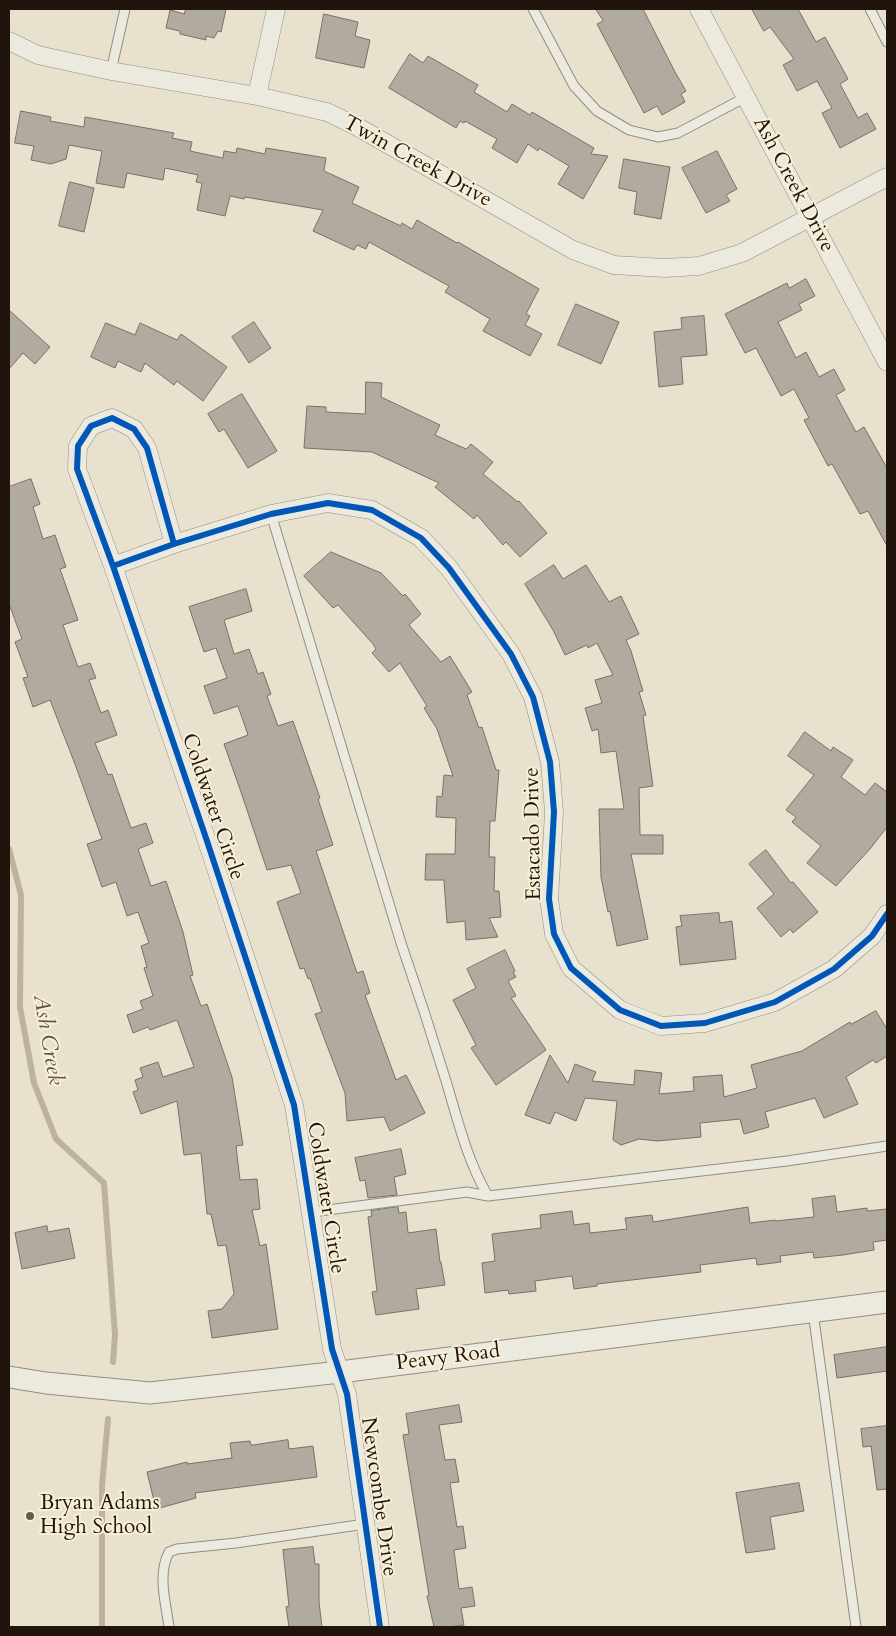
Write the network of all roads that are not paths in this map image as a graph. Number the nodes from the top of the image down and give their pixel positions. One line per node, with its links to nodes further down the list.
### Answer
1 (125, 9): 8 (lane)
2 (276, 9): 9 (street)
3 (533, 9): 10 (lane)
4 (699, 9): 10 (street, Ash Creek Drive)
5 (870, 9): 7 (lane)
6 (9, 42): 8 (street, Twin Creek Drive)
7 (887, 42)
8 (111, 71): 9 (street, Twin Creek Drive)
9 (258, 96): 12 (street, Twin Creek Drive)
10 (746, 97): 12 (street, Ash Creek Drive)
11 (887, 177): 12 (street, Twin Creek Drive)
12 (811, 216): 13 (street, Ash Creek Drive)
13 (887, 362)
14 (271, 514): 15 (street, Estacado Drive); 17 (street, Estacado Drive); 19 (lane)
15 (174, 544): 16 (street, Estacado Drive); 16 (street, Coldwater Circle)
16 (114, 566): 20 (street, Coldwater Circle)
17 (887, 914)
18 (887, 1146): 19 (lane)
19 (488, 1196): 20 (lane)
20 (312, 1212): 23 (street, Coldwater Circle)
21 (887, 1302): 22 (street, Peavy Road)
22 (813, 1312): 23 (street, Peavy Road); 28 (lane)
23 (340, 1372): 24 (street, Peavy Road); 25 (street, Newcombe Drive)
24 (9, 1377)
25 (365, 1524): 26 (lane); 27 (street, Newcombe Drive)
26 (169, 1627)
27 (380, 1627)
28 (856, 1627)

